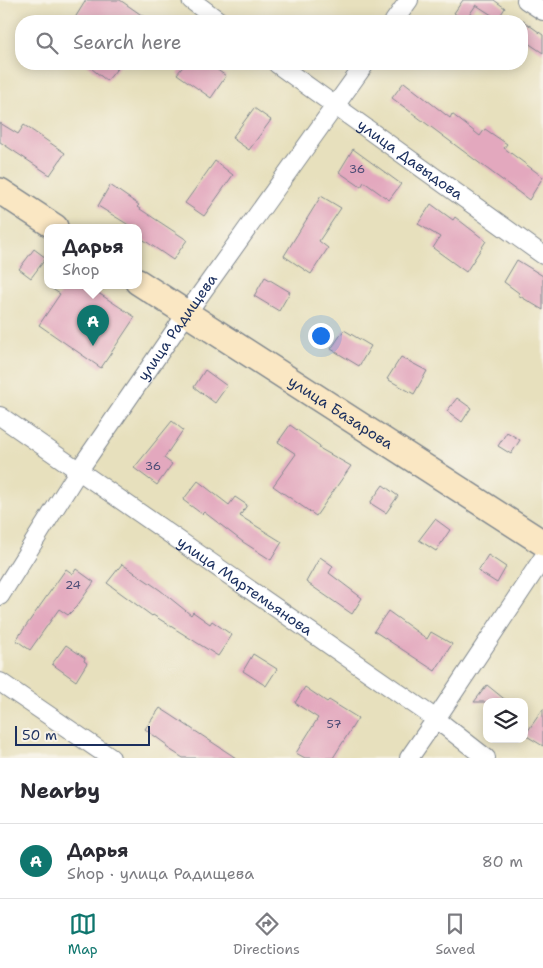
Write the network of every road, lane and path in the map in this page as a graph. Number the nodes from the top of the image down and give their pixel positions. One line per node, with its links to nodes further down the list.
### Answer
1 (190, 0): 5 (street)
2 (409, 0): 6 (street)
3 (526, 0): 4 (street)
4 (543, 11)
5 (211, 15)
6 (398, 15)
7 (285, 70): 9 (street, улица Давыдова)
8 (361, 70): 9 (street, улица Радищева)
9 (336, 107): 12 (street, улица Давыдова); 14 (street, улица Радищева)
10 (0, 191): 11 (main road)
11 (50, 224)
12 (543, 255)
13 (142, 285): 14 (main road, улица Базарова)
14 (186, 313): 16 (street, улица Радищева); 17 (main road, улица Базарова)
15 (0, 416): 16 (street, улица Мартемьянова)
16 (79, 470): 19 (street, улица Радищева); 21 (street, улица Мартемьянова)
17 (543, 543)
18 (543, 558): 21 (street)
19 (0, 596)
20 (0, 682): 22 (street)
21 (436, 719): 23 (street); 24 (street, улица Мартемьянова)
22 (111, 758)
23 (408, 758)
24 (486, 758)

